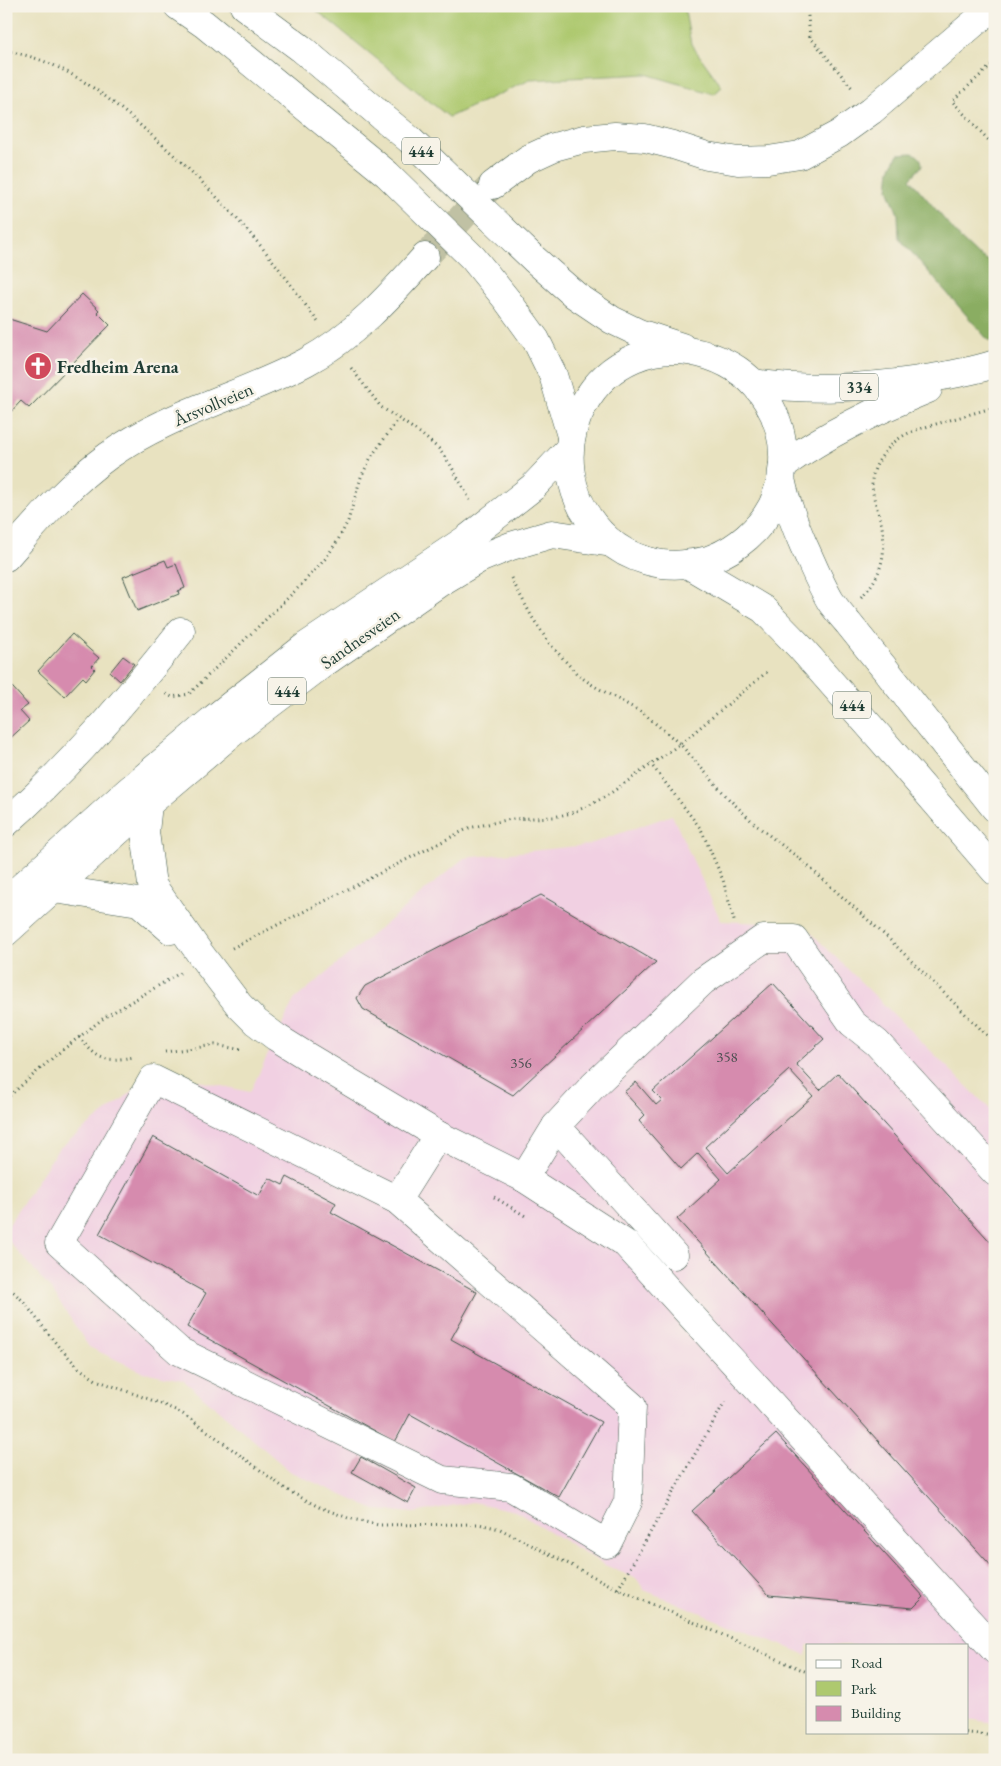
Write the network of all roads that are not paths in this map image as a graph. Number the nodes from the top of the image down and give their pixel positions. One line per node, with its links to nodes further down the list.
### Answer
1 (178, 6): 10 (main road, 444)
2 (244, 6): 6 (main road, 444)
3 (994, 6): 4 (main road)
4 (493, 185)
5 (425, 257): 13 (main road, Årsvollveien)
6 (696, 352): 9 (main road, 444); 10 (main road, 444)
7 (995, 364): 8 (main road, 334)
8 (963, 373): 9 (main road, 334); 11 (main road, 334)
9 (754, 383): 11 (main road, 444)
10 (570, 443): 12 (main road, 444); 21 (main road, Sandnesveien / 444)
11 (782, 473): 14 (main road, 444); 17 (main road, 444)
12 (612, 543): 14 (main road, 444); 16 (main road, Sandnesveien / 444)
13 (6, 557)
14 (687, 564): 19 (main road, 444)
15 (181, 631): 18 (main road)
16 (148, 804): 20 (main road, Sandnesveien / 444); 23 (main road)
17 (995, 808)
18 (6, 823)
19 (995, 871)
20 (54, 889): 22 (main road, Sandnesveien / 444); 23 (main road)
21 (6, 901)
22 (6, 932)
23 (203, 959): 25 (main road)
24 (556, 1126): 26 (main road); 27 (main road); 29 (main road)
25 (438, 1134): 27 (main road); 28 (main road)
26 (995, 1172)
27 (524, 1178): 30 (main road)
28 (397, 1200): 28 (main road)
29 (674, 1254)
30 (995, 1650)

